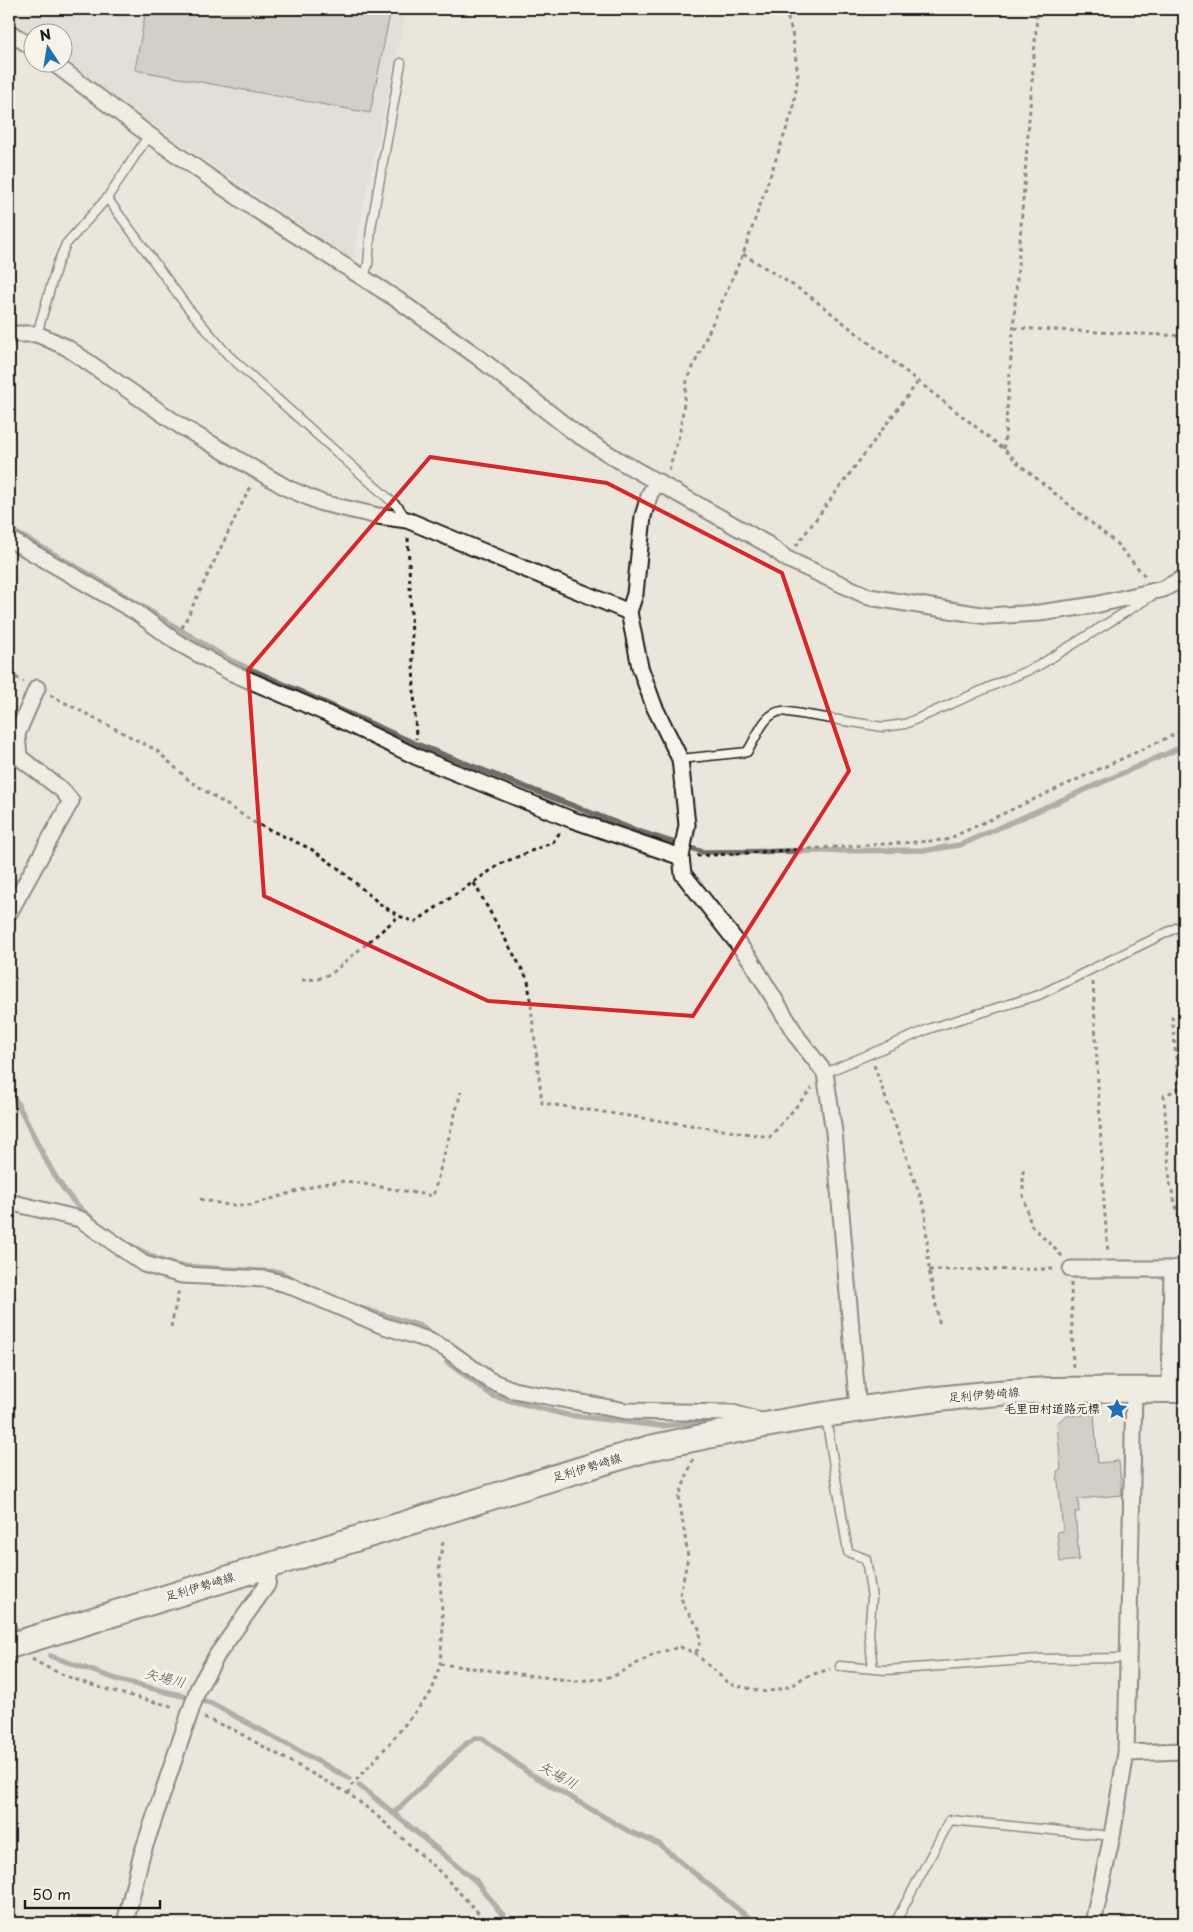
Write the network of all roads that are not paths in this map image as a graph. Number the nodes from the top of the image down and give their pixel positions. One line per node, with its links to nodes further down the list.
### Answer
1 (9, 32): 2 (street)
2 (22, 40)
3 (401, 63): 7 (lane)
4 (65, 72): 5 (street)
5 (149, 135): 6 (lane); 7 (street)
6 (107, 198): 9 (lane); 11 (lane)
7 (363, 279): 10 (street)
8 (9, 334): 9 (street)
9 (37, 334): 11 (street)
10 (659, 482): 14 (street); 15 (street)
11 (407, 520): 15 (street)
12 (9, 539): 18 (street)
13 (1184, 578): 14 (street)
14 (1162, 590): 17 (lane)
15 (629, 612): 17 (street)
16 (36, 688): 19 (street)
17 (680, 759): 18 (street)
18 (681, 857): 21 (street)
19 (9, 913)
20 (1184, 924): 21 (lane)
21 (825, 1072): 27 (street)
22 (9, 1202): 29 (street)
23 (1178, 1268): 24 (street); 25 (street)
24 (1071, 1269)
25 (1177, 1390): 26 (main road, 足利伊勢崎線)
26 (1134, 1391): 27 (main road, 足利伊勢崎線); 32 (street)
27 (858, 1410): 28 (main road, 足利伊勢崎線)
28 (826, 1415): 29 (main road, 足利伊勢崎線); 34 (lane)
29 (769, 1424): 30 (main road, 足利伊勢崎線)
30 (264, 1567): 31 (main road, 足利伊勢崎線); 38 (street)
31 (11, 1645)
32 (1128, 1658): 34 (lane); 36 (street)
33 (840, 1666): 34 (lane)
34 (873, 1668)
35 (1184, 1752): 36 (street)
36 (1126, 1753): 37 (street)
37 (1112, 1836): 39 (lane); 40 (street)
38 (125, 1923)
39 (895, 1923)
40 (1093, 1923)

